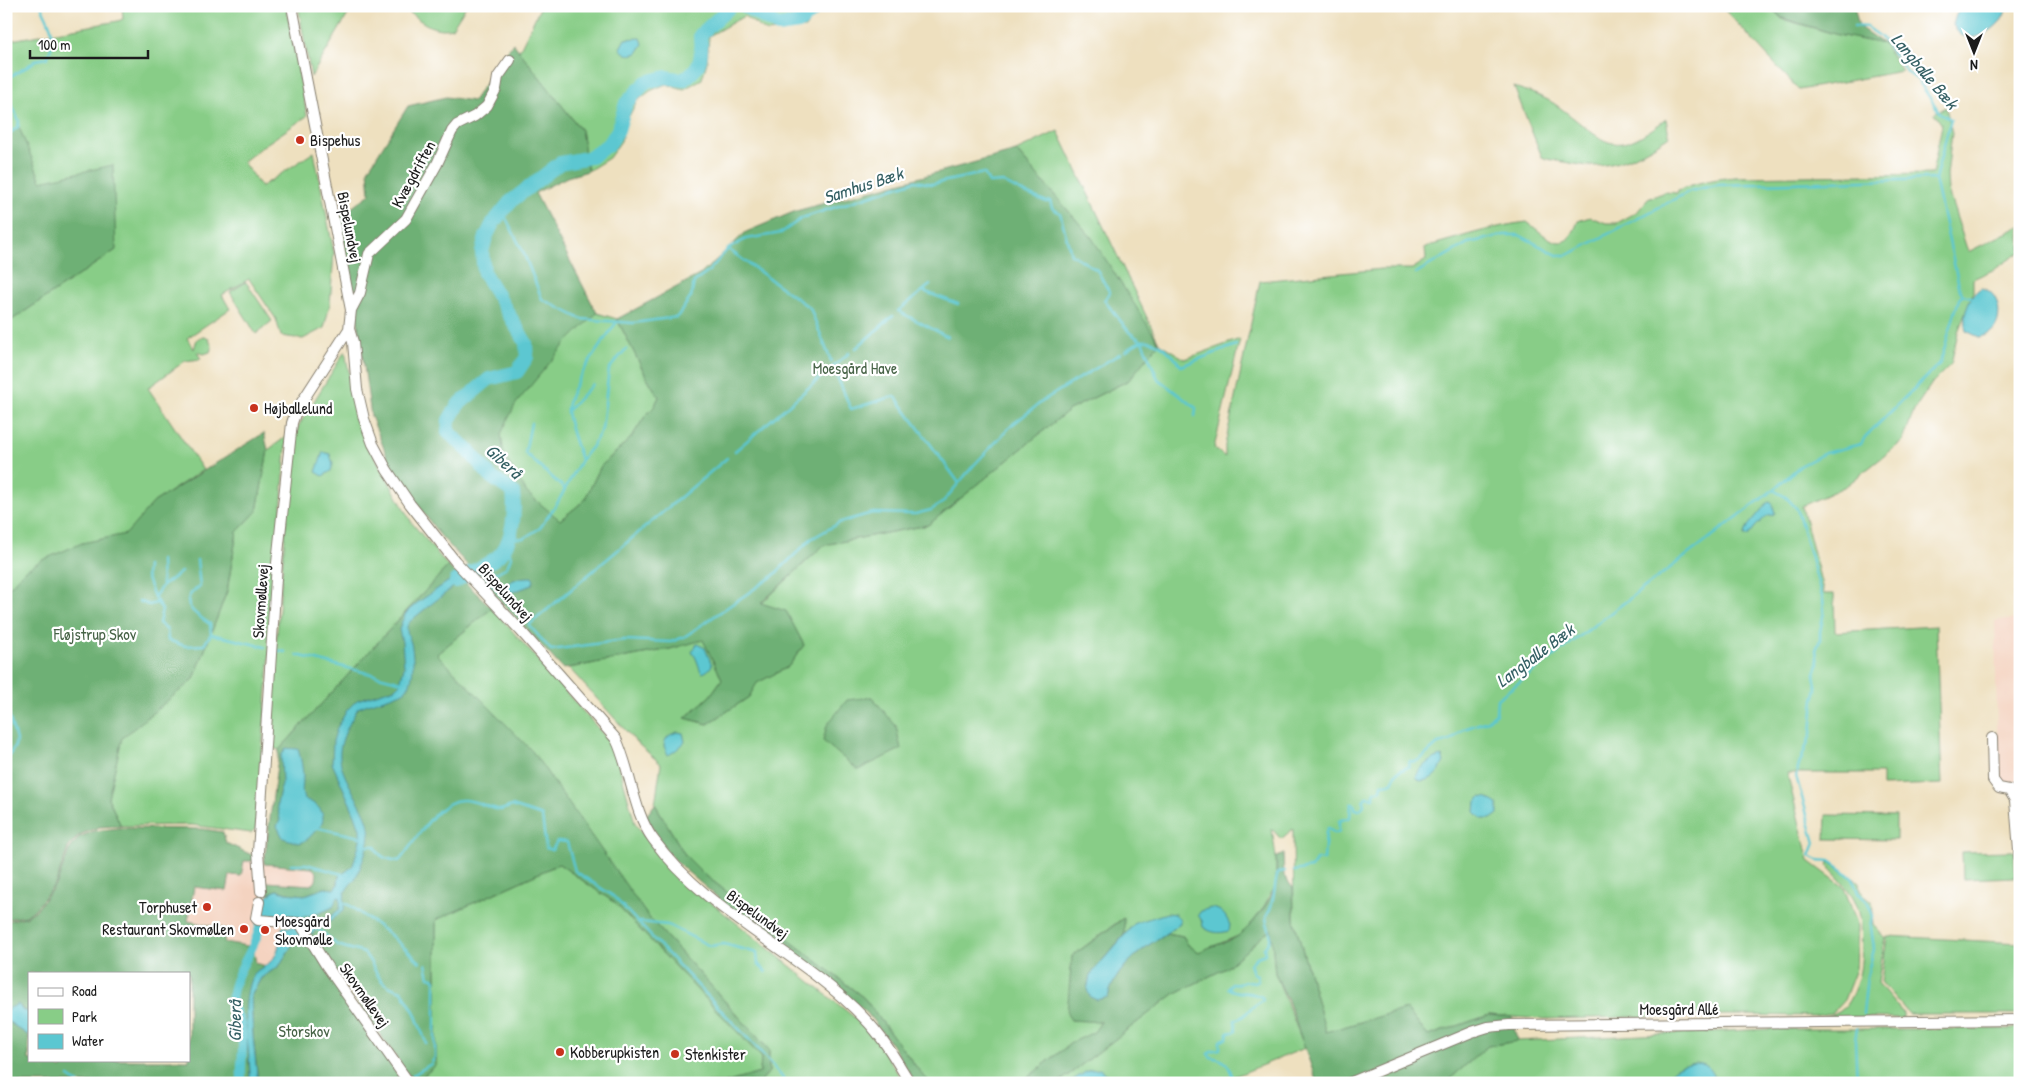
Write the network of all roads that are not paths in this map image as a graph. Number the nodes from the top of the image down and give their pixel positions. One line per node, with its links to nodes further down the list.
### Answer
1 (292, 6): 3 (street, Bispelundvej)
2 (510, 60): 3 (street, Kvægdriften)
3 (352, 310): 4 (street, Bispelundvej)
4 (349, 329): 7 (street, Skovmøllevej); 11 (street, Bispelundvej)
5 (1992, 738): 6 (street)
6 (2020, 864)
7 (261, 891)
8 (259, 902): 10 (street, Skovmøllevej)
9 (2020, 1020): 12 (street, Moesgård Allé)
10 (409, 1083)
11 (910, 1083)
12 (1349, 1083)

